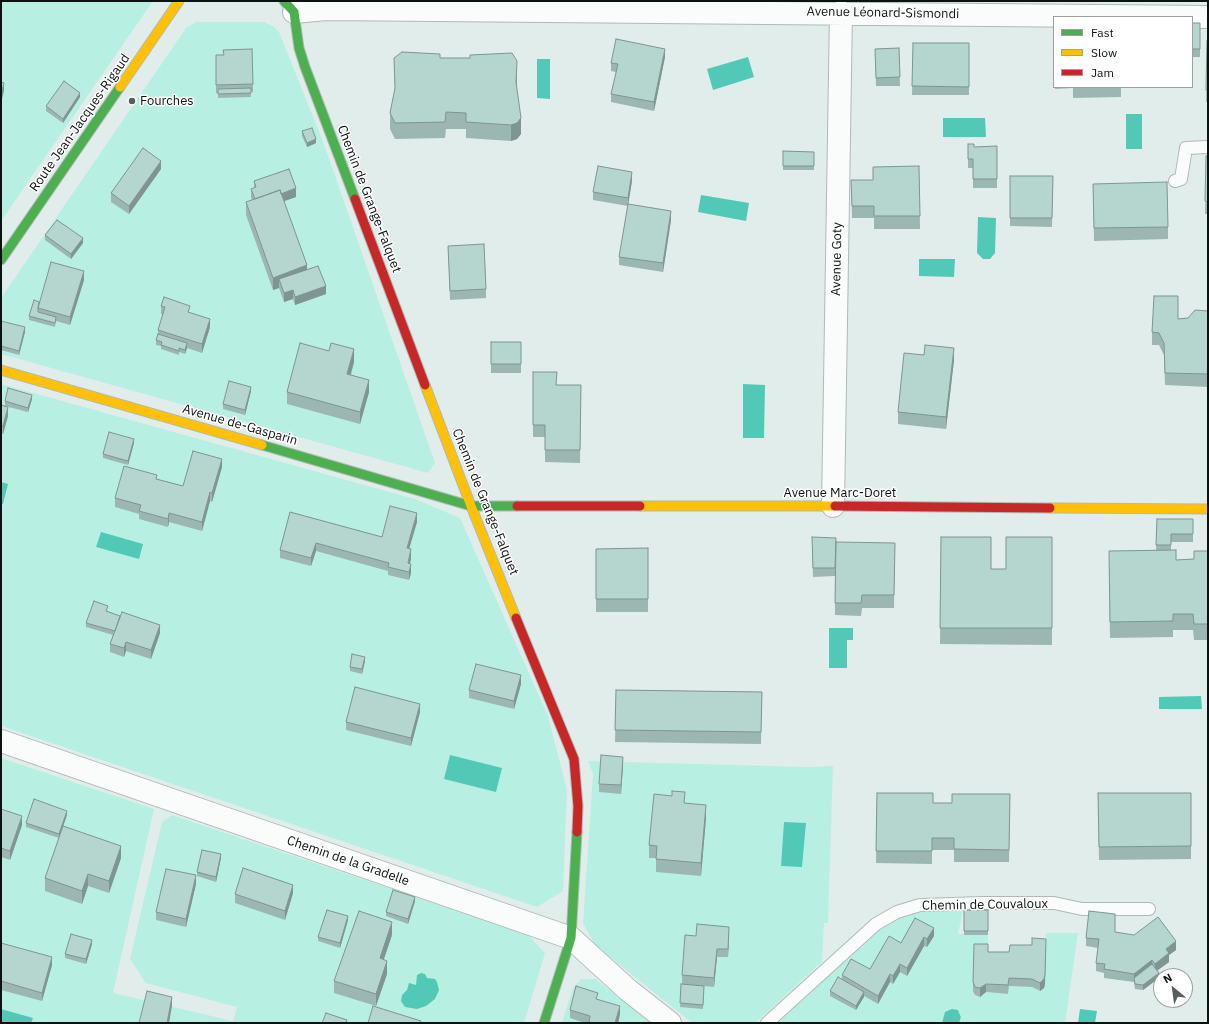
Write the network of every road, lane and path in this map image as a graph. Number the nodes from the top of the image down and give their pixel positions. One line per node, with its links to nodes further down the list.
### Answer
1 (179, 1): 8 (street, Route Jean-Jacques-Rigaud)
2 (289, 6): 4 (street, Avenue Léonard-Sismondi); 10 (street, Chemin de Grange-Falquet)
3 (1111, 9): 4 (street, Avenue Léonard-Sismondi); 5 (street, Avenue Léonard-Sismondi)
4 (841, 12): 11 (street, Avenue Goty)
5 (1208, 17)
6 (1208, 147): 7 (lane)
7 (1175, 181)
8 (1, 260)
9 (1, 370): 10 (street, Avenue de-Gasparin)
10 (471, 506): 11 (street, Avenue Marc-Doret); 15 (street, Chemin de Grange-Falquet)
11 (833, 506): 12 (street, Avenue Marc-Doret)
12 (1208, 509)
13 (1, 741): 15 (street, Chemin de la Gradelle)
14 (1149, 909): 18 (lane, Chemin de Couvaloux)
15 (571, 938): 16 (street, Chemin de Grange-Falquet); 17 (street, Chemin de la Gradelle)
16 (544, 1023)
17 (670, 1023)
18 (767, 1023)

